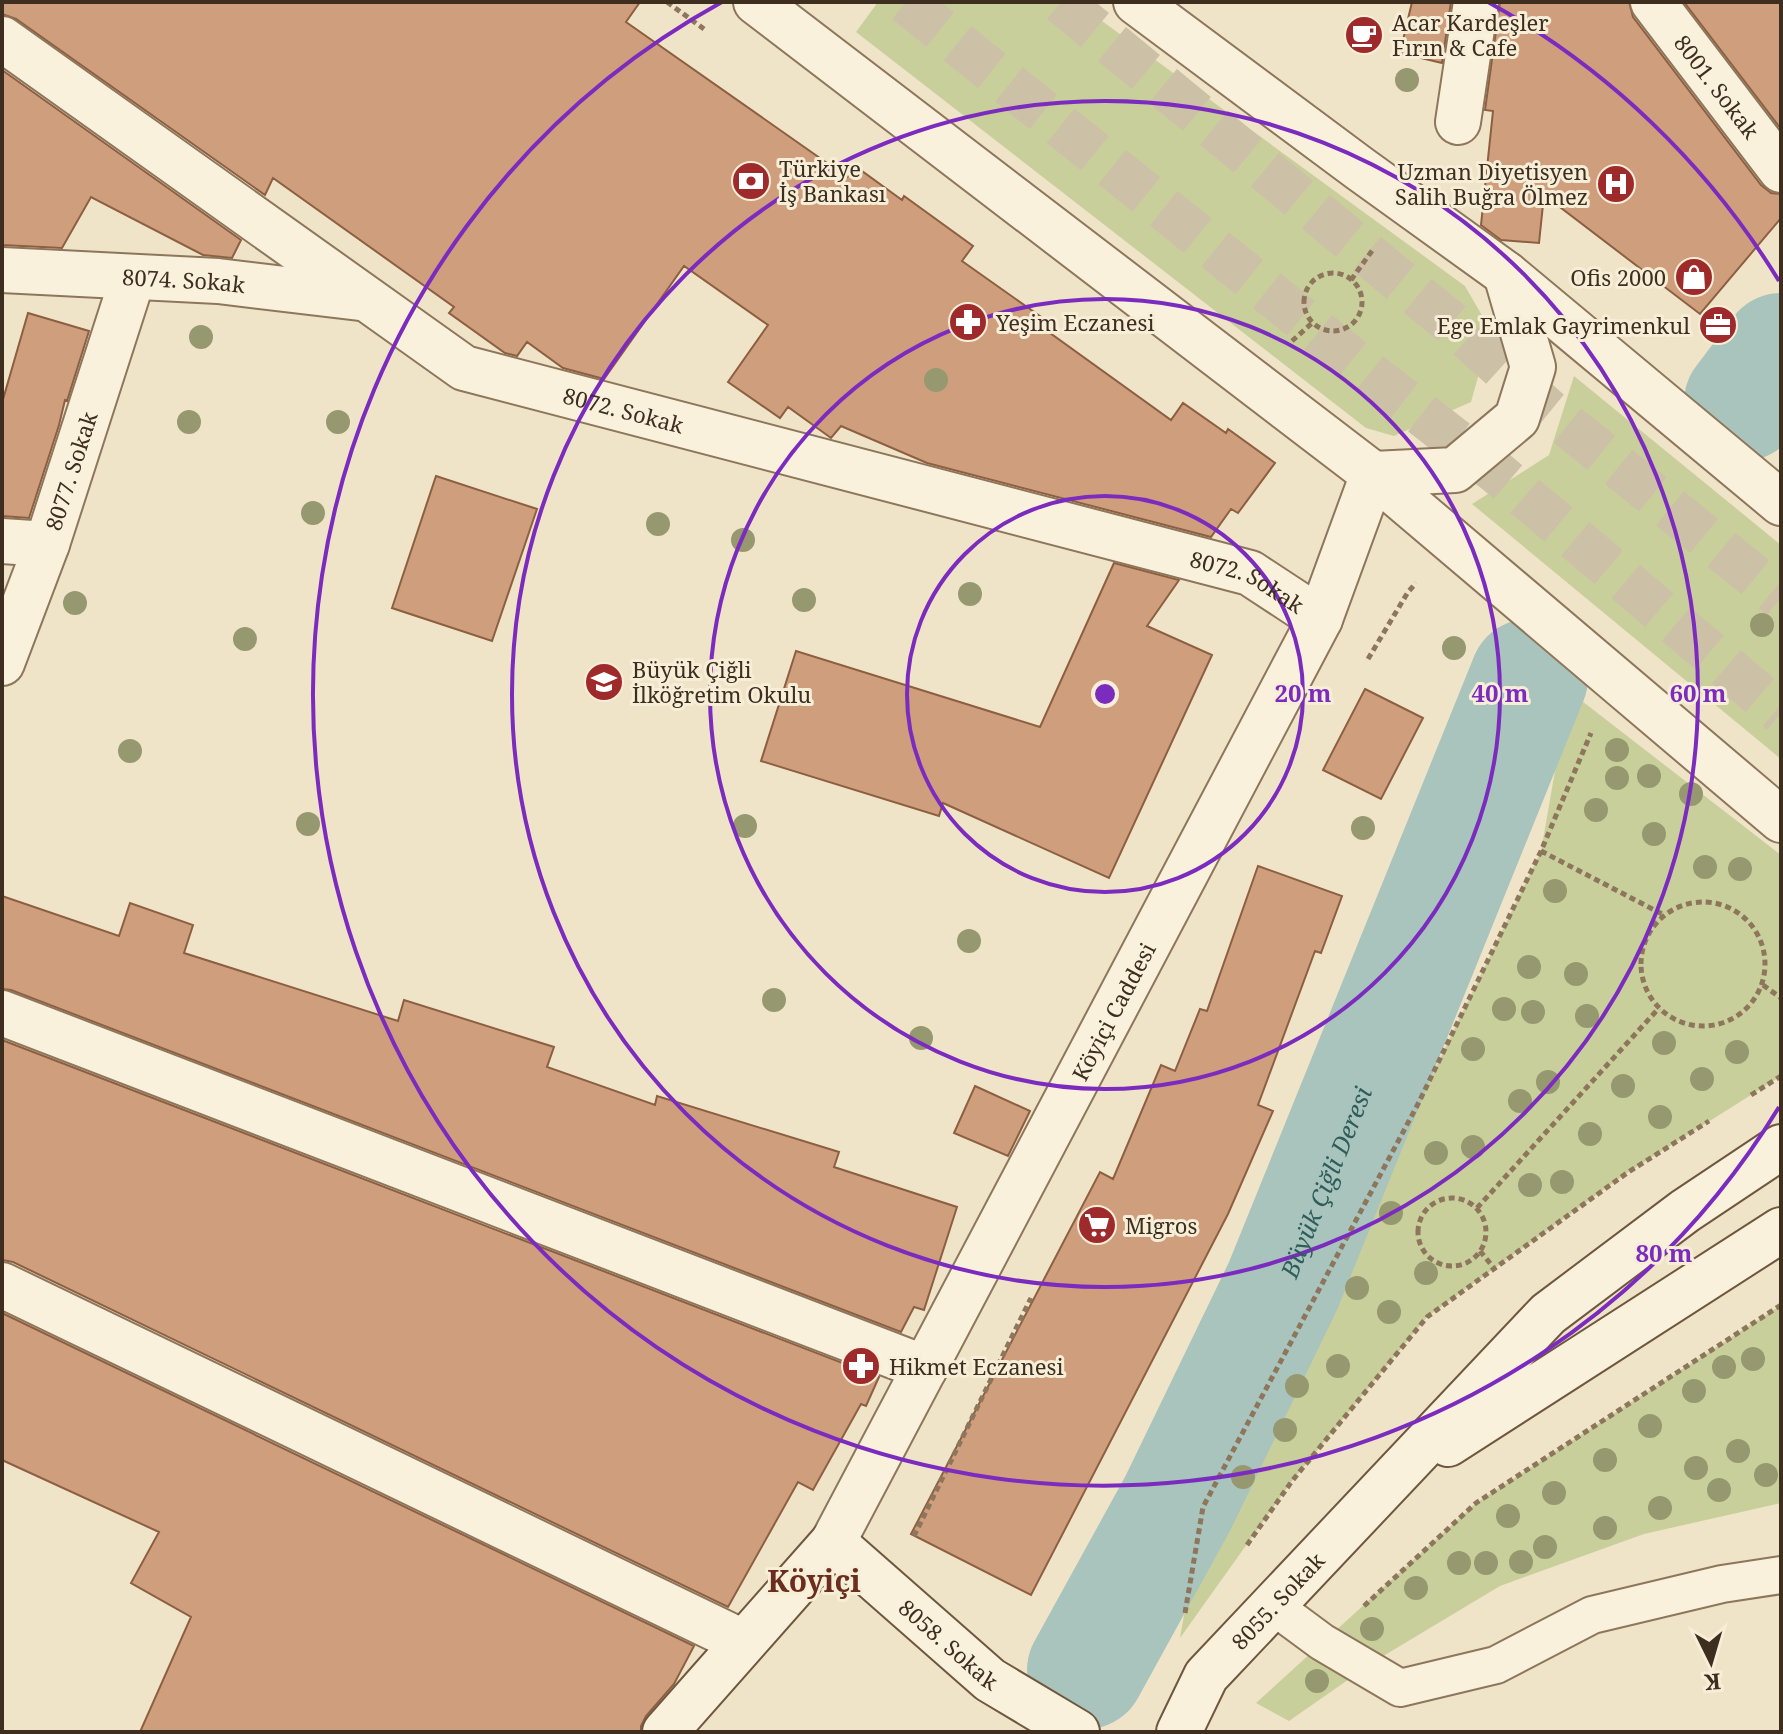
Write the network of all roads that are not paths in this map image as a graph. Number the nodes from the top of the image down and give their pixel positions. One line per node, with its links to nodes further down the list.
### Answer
1 (756, 2): 12 (street)
2 (1136, 2): 9 (street)
3 (1476, 2): 6 (street)
4 (1653, 2): 7 (street, 8001. Sokak)
5 (2, 39): 11 (street, 8072. Sokak)
6 (1458, 122)
7 (1781, 170)
8 (2, 270): 10 (street, 8074. Sokak)
9 (1506, 274): 12 (street); 13 (street)
10 (133, 277): 11 (street, 8074. Sokak); 15 (street, 8077. Sokak)
11 (366, 299): 16 (street, 8072. Sokak)
12 (1373, 474): 16 (street, Köyiçi Caddesi); 18 (street)
13 (1781, 503)
14 (2, 541): 15 (street)
15 (47, 544): 17 (street, 8077. Sokak)
16 (1320, 619): 23 (street, Köyiçi Caddesi)
17 (2, 663)
18 (1781, 820)
19 (2, 1013): 23 (street)
20 (1781, 1147): 24 (street)
21 (1781, 1230): 24 (street)
22 (2, 1285): 28 (street)
23 (925, 1368): 25 (street, Köyiçi Caddesi)
24 (1392, 1480): 27 (street, 8055. Sokak)
25 (833, 1542): 28 (street, Köyiçi Caddesi); 30 (street, 8058. Sokak)
26 (1781, 1575): 27 (lane)
27 (1272, 1605): 31 (street, 8055. Sokak)
28 (743, 1642): 29 (street, Köyiçi Caddesi)
29 (665, 1732)
30 (1077, 1732)
31 (1179, 1732)

